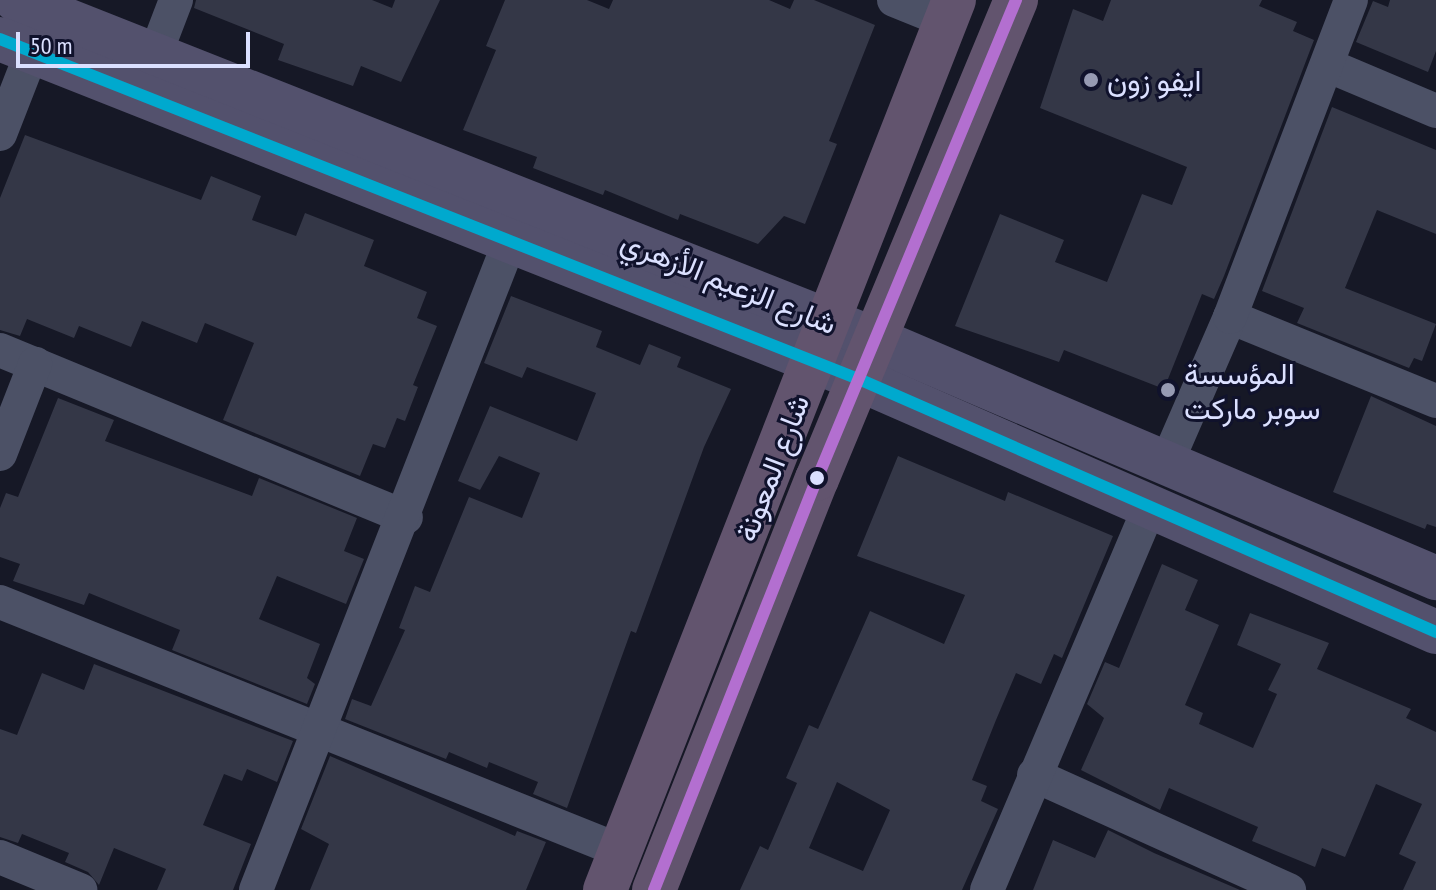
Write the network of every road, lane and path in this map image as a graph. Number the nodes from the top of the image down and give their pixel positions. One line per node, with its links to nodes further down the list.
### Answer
1 (16, 0): 8 (main road, شارع الزعيم الأزهري)
2 (176, 0): 8 (street)
3 (894, 0): 6 (street)
4 (1016, 0): 15 (highway, شارع المعونة)
5 (1351, 0): 9 (street)
6 (950, 10): 14 (highway, شارع المعونة)
7 (16, 46): 11 (street); 12 (main road, شارع الزعيم الأزهري)
8 (155, 55): 14 (main road, شارع الزعيم الأزهري)
9 (1327, 65): 10 (street); 13 (street)
10 (1436, 111)
11 (0, 134)
12 (510, 241): 17 (main road, شارع الزعيم الأزهري); 24 (street)
13 (1230, 317): 20 (street); 22 (street)
14 (829, 321): 15 (main road, شارع الزعيم الأزهري); 17 (highway, شارع المعونة)
15 (877, 340): 19 (highway, شارع المعونة); 22 (main road, شارع الزعيم الأزهري)
16 (0, 350): 18 (street)
17 (814, 361): 19 (main road, شارع الزعيم الأزهري); 31 (highway, شارع المعونة)
18 (35, 364): 21 (street); 24 (street)
19 (861, 380): 23 (main road, شارع الزعيم الأزهري); 34 (highway, شارع المعونة)
20 (1436, 401)
21 (0, 454)
22 (1167, 462): 25 (main road, شارع الزعيم الأزهري)
23 (1151, 503): 27 (main road, شارع الزعيم الأزهري); 29 (street)
24 (406, 517): 28 (street)
25 (1434, 571)
26 (0, 602): 28 (street)
27 (1436, 632)
28 (321, 731): 31 (street); 33 (street)
29 (1034, 775): 35 (street); 36 (street)
30 (0, 857): 32 (street)
31 (613, 871)
32 (80, 890)
33 (256, 890)
34 (654, 890)
35 (987, 890)
36 (1289, 890)

